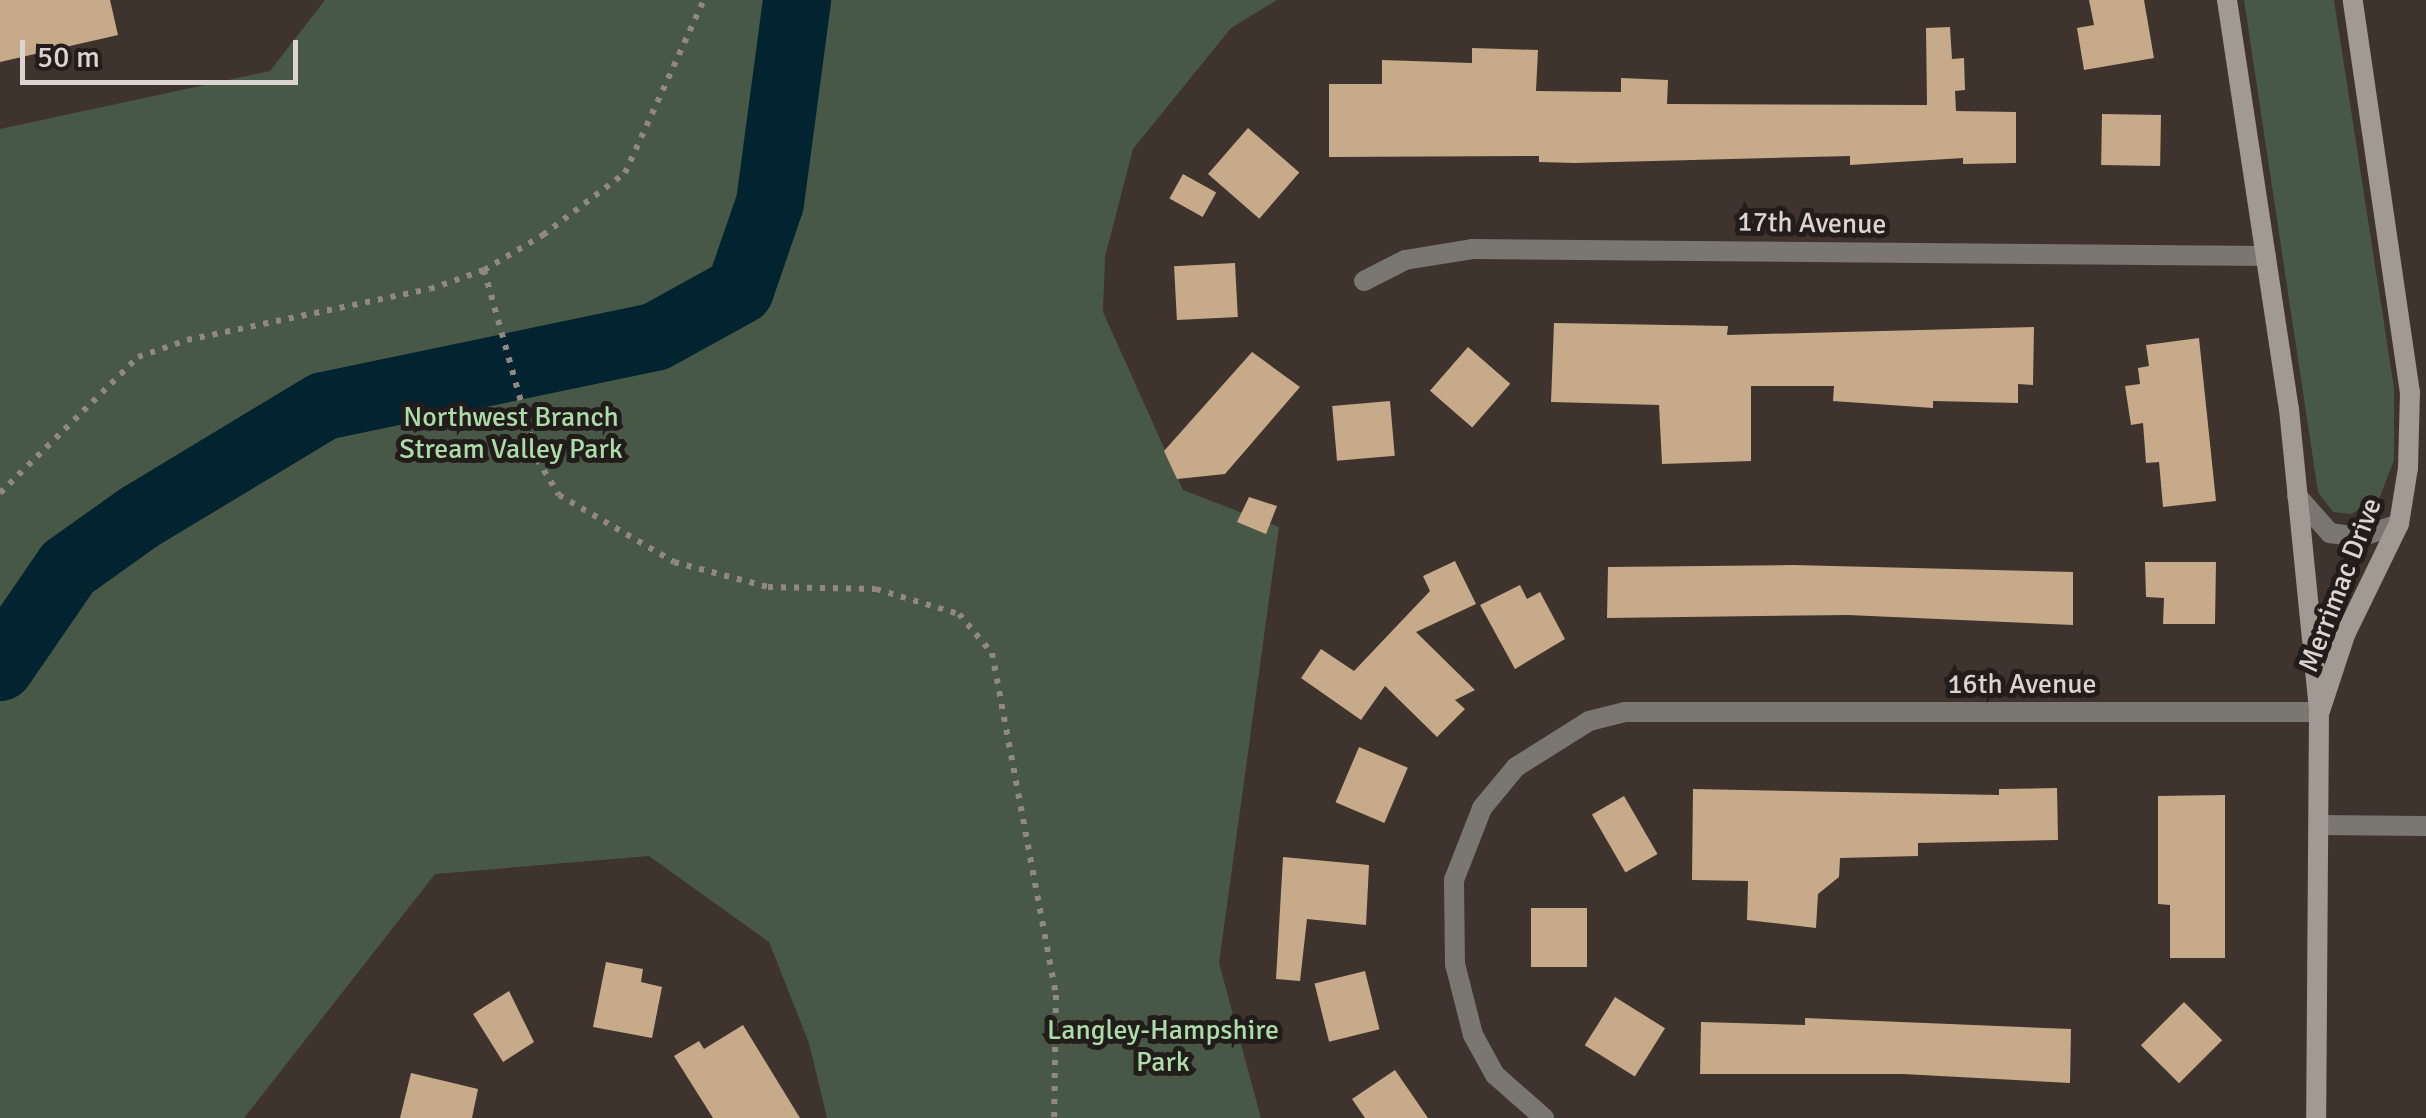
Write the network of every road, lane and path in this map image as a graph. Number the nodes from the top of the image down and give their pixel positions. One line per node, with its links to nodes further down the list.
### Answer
1 (704, 0): 5 (path)
2 (2227, 0): 4 (street, Merrimac Drive)
3 (2353, 0): 9 (street, Merrimac Drive)
4 (2266, 256): 6 (street, 17th Avenue); 8 (street, Merrimac Drive)
5 (484, 270): 7 (path); 13 (path)
6 (1364, 281)
7 (0, 494)
8 (2296, 494): 9 (street); 10 (street, Merrimac Drive)
9 (2400, 524): 10 (street, Merrimac Drive)
10 (2319, 712): 11 (street, Merrimac Drive); 14 (street, 16th Avenue)
11 (2318, 825): 12 (street); 15 (street, Merrimac Drive)
12 (2426, 826)
13 (1054, 1118)
14 (1544, 1118)
15 (2316, 1118)

